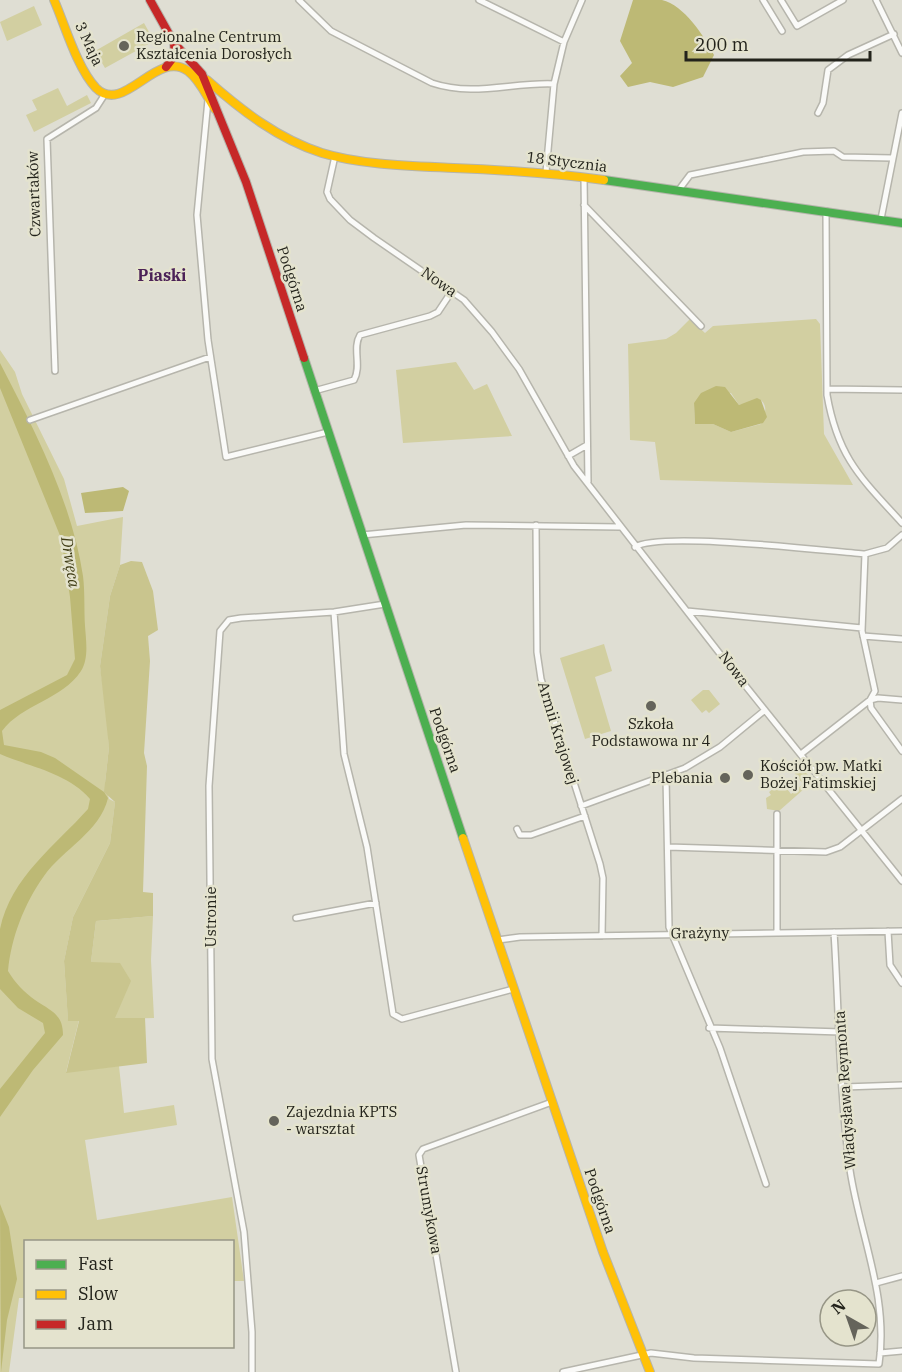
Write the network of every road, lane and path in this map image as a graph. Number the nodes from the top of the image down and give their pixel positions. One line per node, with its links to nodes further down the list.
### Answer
1 (54, 0): 20 (main road, 3 Maja)
2 (150, 0): 11 (main road)
3 (158, 0): 11 (main road)
4 (299, 0): 19 (street)
5 (479, 0): 14 (street)
6 (582, 0): 14 (street)
7 (763, 0): 12 (street)
8 (781, 0): 9 (street)
9 (843, 0)
10 (876, 0): 13 (street)
11 (160, 19): 15 (main road)
12 (782, 31)
13 (894, 34): 16 (street); 23 (street)
14 (564, 42): 19 (street)
15 (174, 43): 17 (main road); 18 (main road)
16 (902, 53)
17 (166, 67): 20 (main road, Czwartaków); 21 (main road)
18 (202, 74): 21 (main road); 22 (main road, 18 Stycznia)
19 (554, 84): 27 (street)
20 (105, 94): 37 (street, Czwartaków)
21 (209, 97): 22 (main road, 18 Stycznia); 36 (street); 40 (main road, Podgórna)
22 (238, 108): 25 (main road, 18 Stycznia)
23 (818, 113)
24 (902, 113): 26 (street)
25 (335, 156): 27 (main road, 18 Stycznia); 34 (street, Nowa)
26 (892, 158): 29 (street); 32 (street)
27 (546, 172): 28 (main road, 18 Stycznia)
28 (584, 177): 29 (main road, 18 Stycznia); 30 (street)
29 (678, 191): 31 (main road, 18 Stycznia)
30 (584, 205): 35 (street); 43 (street)
31 (826, 211): 32 (main road, 18 Stycznia); 38 (street)
32 (881, 219): 33 (main road, 18 Stycznia)
33 (902, 223)
34 (452, 291): 40 (street); 44 (street, Nowa)
35 (701, 326)
36 (210, 357): 41 (street); 42 (street)
37 (55, 371)
38 (827, 389): 39 (street); 46 (street)
39 (902, 390)
40 (314, 391): 42 (main road, Podgórna)
41 (30, 420)
42 (328, 432): 50 (main road, Podgórna)
43 (587, 445): 44 (street); 45 (street)
44 (568, 456): 45 (street, Nowa)
45 (588, 484): 48 (street, Nowa)
46 (902, 523)
47 (536, 525): 48 (street); 50 (street); 66 (street, Armii Krajowej)
48 (620, 527): 51 (street, Nowa)
49 (902, 534): 52 (street)
50 (362, 535): 53 (main road, Podgórna)
51 (635, 547): 52 (street); 54 (street, Nowa)
52 (865, 554): 56 (street)
53 (385, 604): 55 (street, Ustronie); 82 (main road, Podgórna)
54 (686, 610): 56 (street); 61 (street, Nowa)
55 (334, 612): 74 (street); 96 (street, Ustronie)
56 (862, 628): 57 (street)
57 (863, 636): 58 (street); 59 (street)
58 (902, 639)
59 (870, 700): 60 (street); 62 (street); 63 (street)
60 (902, 700)
61 (765, 710): 63 (street, Nowa); 64 (street)
62 (902, 752)
63 (801, 754): 70 (street, Nowa)
64 (666, 777): 66 (street); 71 (street)
65 (902, 799): 70 (street)
66 (581, 807): 68 (street, Armii Krajowej)
67 (777, 814): 72 (street)
68 (585, 816): 69 (street); 81 (street, Armii Krajowej)
69 (517, 829)
70 (861, 830): 72 (street); 73 (street, Nowa)
71 (668, 847): 72 (street); 80 (street)
72 (776, 852): 78 (street)
73 (902, 881)
74 (375, 903): 75 (street); 84 (street)
75 (296, 918)
76 (888, 931): 77 (street, Grażyny); 79 (street, Grażyny); 83 (street)
77 (902, 931)
78 (777, 932): 79 (street, Grażyny); 80 (street, Grażyny)
79 (834, 932): 86 (street, Władysława Reymonta)
80 (672, 934): 81 (street, Grażyny); 85 (street)
81 (602, 936): 82 (street, Grażyny)
82 (498, 940): 84 (main road, Podgórna)
83 (902, 983)
84 (513, 989): 89 (main road, Podgórna)
85 (709, 1028): 86 (street); 90 (street)
86 (841, 1032): 88 (street, Władysława Reymonta)
87 (902, 1084): 88 (street)
88 (844, 1087): 92 (street, Władysława Reymonta)
89 (552, 1102): 95 (main road, Podgórna); 97 (street, Strumykowa)
90 (766, 1184)
91 (902, 1276): 92 (street)
92 (876, 1282): 94 (street, Władysława Reymonta)
93 (902, 1351): 94 (street)
94 (880, 1353): 95 (street)
95 (643, 1355): 98 (street); 99 (main road, Podgórna)
96 (252, 1372)
97 (456, 1372)
98 (563, 1372)
99 (650, 1372)

